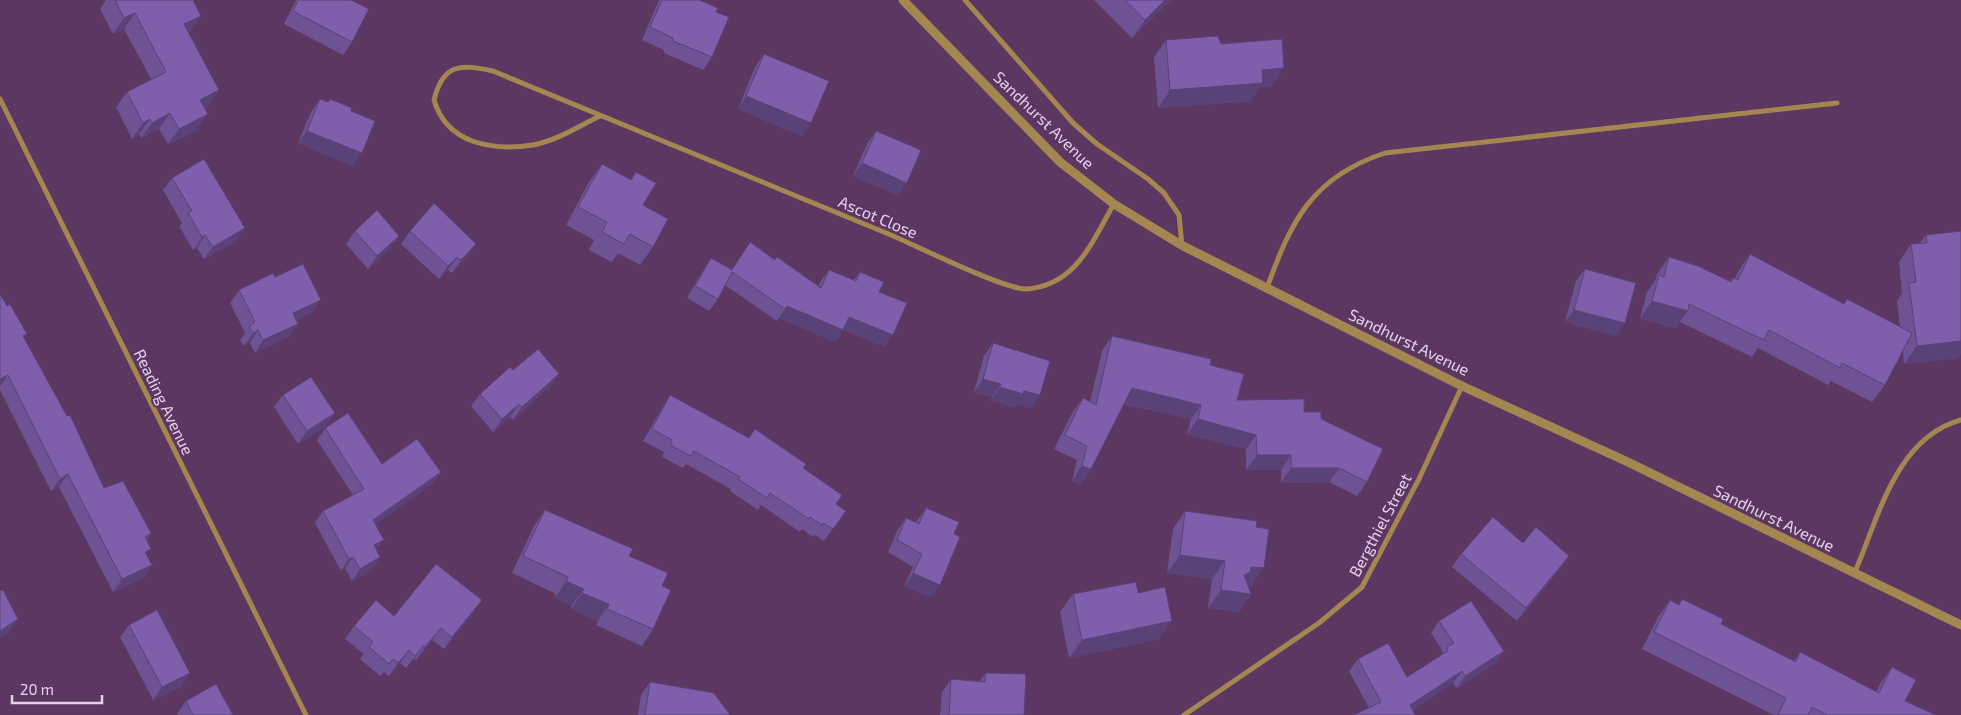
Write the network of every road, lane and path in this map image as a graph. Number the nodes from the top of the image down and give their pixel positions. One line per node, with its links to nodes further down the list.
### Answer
1 (903, 0): 6 (street, Sandhurst Avenue)
2 (965, 0): 7 (street)
3 (0, 99): 13 (street, Reading Avenue)
4 (1837, 103): 8 (street)
5 (600, 116): 5 (street, Ascot Close); 6 (street, Ascot Close)
6 (1114, 204): 7 (street, Sandhurst Avenue)
7 (1182, 246): 8 (street, Sandhurst Avenue)
8 (1267, 288): 9 (street, Sandhurst Avenue)
9 (1462, 386): 11 (street, Sandhurst Avenue); 14 (street, Bergthiel Street)
10 (1961, 420): 11 (street)
11 (1854, 574): 12 (street, Sandhurst Avenue)
12 (1961, 625)
13 (306, 715)
14 (1184, 715)

